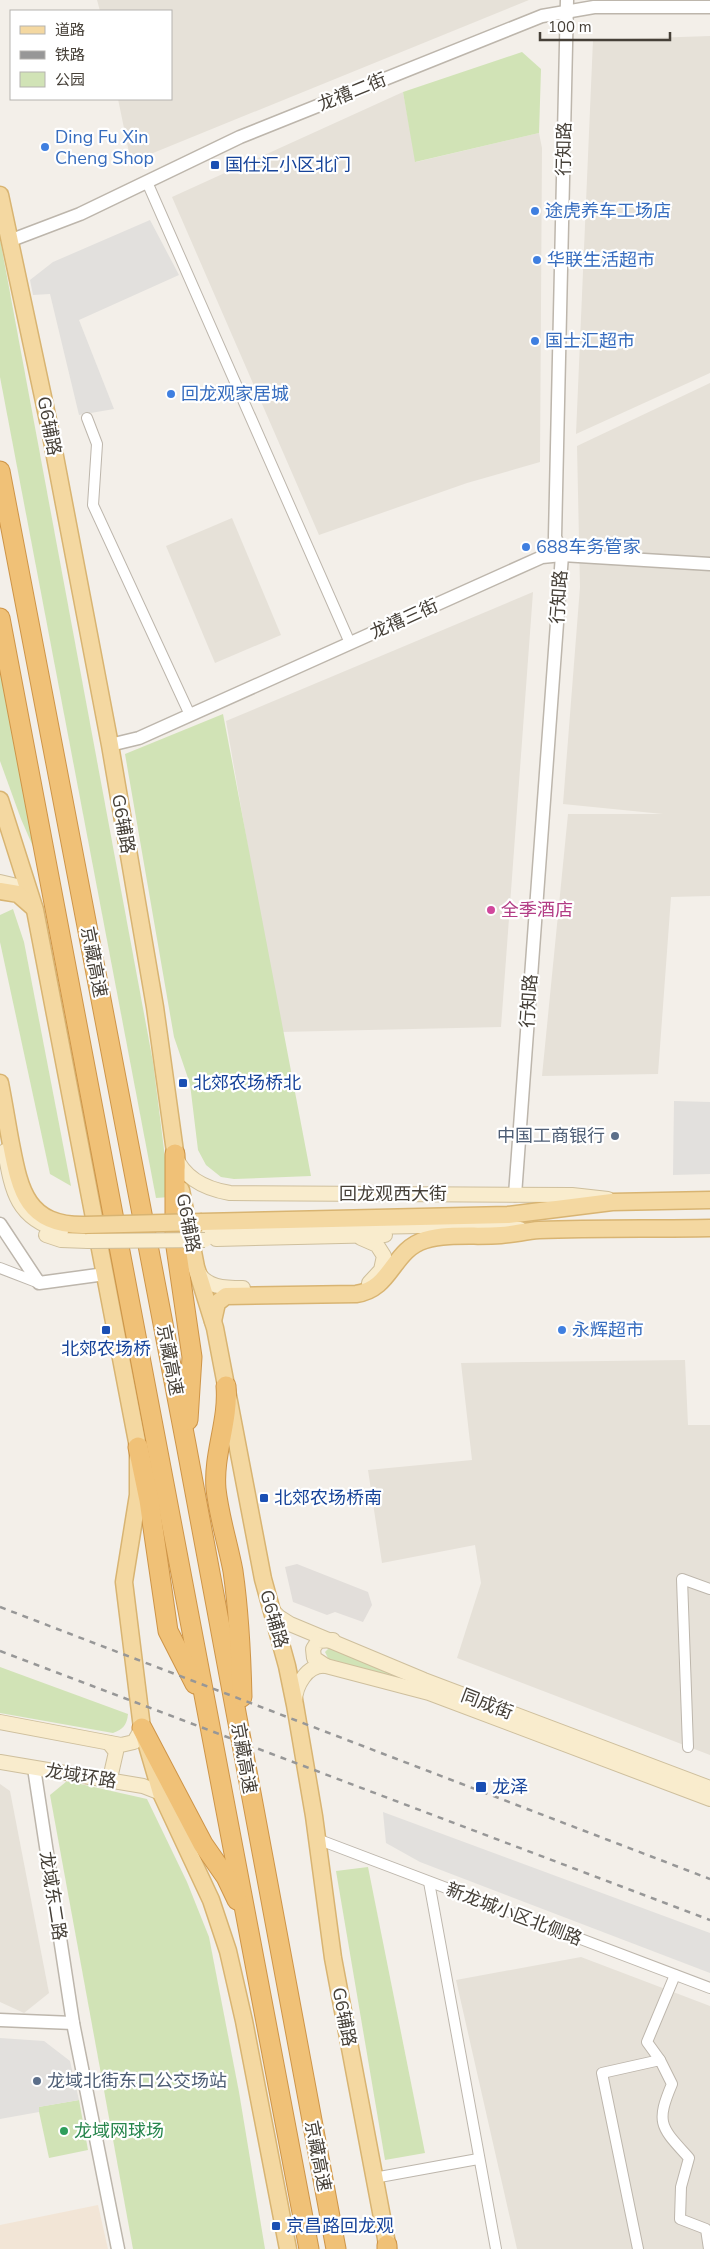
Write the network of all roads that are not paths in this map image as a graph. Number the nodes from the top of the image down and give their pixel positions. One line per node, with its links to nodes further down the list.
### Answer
1 (567, 5): 2 (street, 龙禧二街); 3 (street, 龙禧二街); 8 (street, 行知路)
2 (710, 7)
3 (147, 182): 5 (street, 龙禧二街); 11 (street)
4 (0, 195): 5 (main road, G6辅路)
5 (9, 241): 13 (main road, G6辅路)
6 (87, 418): 12 (street)
7 (0, 471): 38 (highway, 京藏高速)
8 (562, 555): 9 (street, 龙禧三街); 11 (street, 龙禧三街); 22 (street, 行知路)
9 (710, 564)
10 (0, 618): 45 (highway, 京藏高速)
11 (350, 643): 12 (street, 龙禧三街)
12 (190, 715): 13 (street, 龙禧三街)
13 (110, 745): 20 (main road, G6辅路)
14 (0, 800): 17 (main road)
15 (0, 882): 17 (main road)
16 (0, 891): 17 (main road)
17 (35, 910): 34 (main road)
18 (0, 1082): 30 (main road)
19 (0, 1126): 30 (main road)
20 (175, 1154): 22 (main road, 回龙观西大街); 32 (main road, G6辅路); 38 (highway)
21 (0, 1176): 30 (main road)
22 (515, 1195): 24 (main road, 回龙观西大街)
23 (710, 1200): 24 (main road, 回龙观西大街)
24 (628, 1201): 29 (main road, 回龙观西大街)
25 (0, 1224): 35 (street)
26 (710, 1228): 28 (main road, 回龙观西大街)
27 (526, 1229): 28 (main road, 回龙观西大街); 29 (main road, 回龙观西大街); 31 (main road, 回龙观西大街)
28 (544, 1230): 36 (main road)
29 (204, 1231): 30 (main road, bridge); 31 (main road, 回龙观西大街)
30 (86, 1233)
31 (357, 1237): 32 (main road)
32 (196, 1267): 36 (main road, G6辅路)
33 (0, 1268): 35 (street)
34 (105, 1274): 35 (street); 39 (main road)
35 (39, 1283)
36 (215, 1328): 37 (main road, G6辅路)
37 (226, 1386): 41 (main road, G6辅路); 50 (highway)
38 (186, 1444): 50 (highway, 京藏高速)
39 (138, 1447): 45 (highway); 47 (main road)
40 (710, 1589): 49 (street)
41 (270, 1608): 42 (main road, 同成街); 44 (main road, G6辅路)
42 (336, 1641): 43 (main road); 54 (main road, 同成街)
43 (326, 1666): 44 (main road); 56 (main road, 同成街)
44 (295, 1705): 57 (main road, G6辅路)
45 (205, 1708): 59 (highway, 京藏高速)
46 (0, 1722): 48 (main road, 龙域环路)
47 (142, 1728): 48 (main road, 龙域环路); 55 (main road); 59 (highway)
48 (109, 1743): 53 (main road)
49 (688, 1746)
50 (244, 1761): 72 (highway, 京藏高速)
51 (0, 1762): 52 (main road, 龙域环路)
52 (34, 1768): 53 (main road, 龙域环路); 63 (street, 龙域东二路)
53 (101, 1780): 55 (main road, 龙域环路)
54 (710, 1788)
55 (161, 1793): 70 (main road)
56 (710, 1799)
57 (317, 1839): 58 (street, 新龙城小区北侧路); 66 (main road, G6辅路)
58 (429, 1882): 60 (street, 新龙城小区北侧路); 65 (street)
59 (247, 1920): 71 (highway, 京藏高速)
60 (675, 1975): 61 (street, 新龙城小区北侧路); 64 (street)
61 (710, 1988)
62 (0, 2020): 63 (street)
63 (73, 2023): 69 (street, 龙域东二路)
64 (660, 2060): 67 (street); 74 (street)
65 (478, 2159): 66 (street); 73 (street)
66 (374, 2178): 68 (main road, G6辅路)
67 (708, 2228): 75 (street)
68 (387, 2248)
69 (118, 2249)
70 (288, 2249)
71 (309, 2249)
72 (336, 2249)
73 (496, 2249)
74 (638, 2249)
75 (709, 2249)

